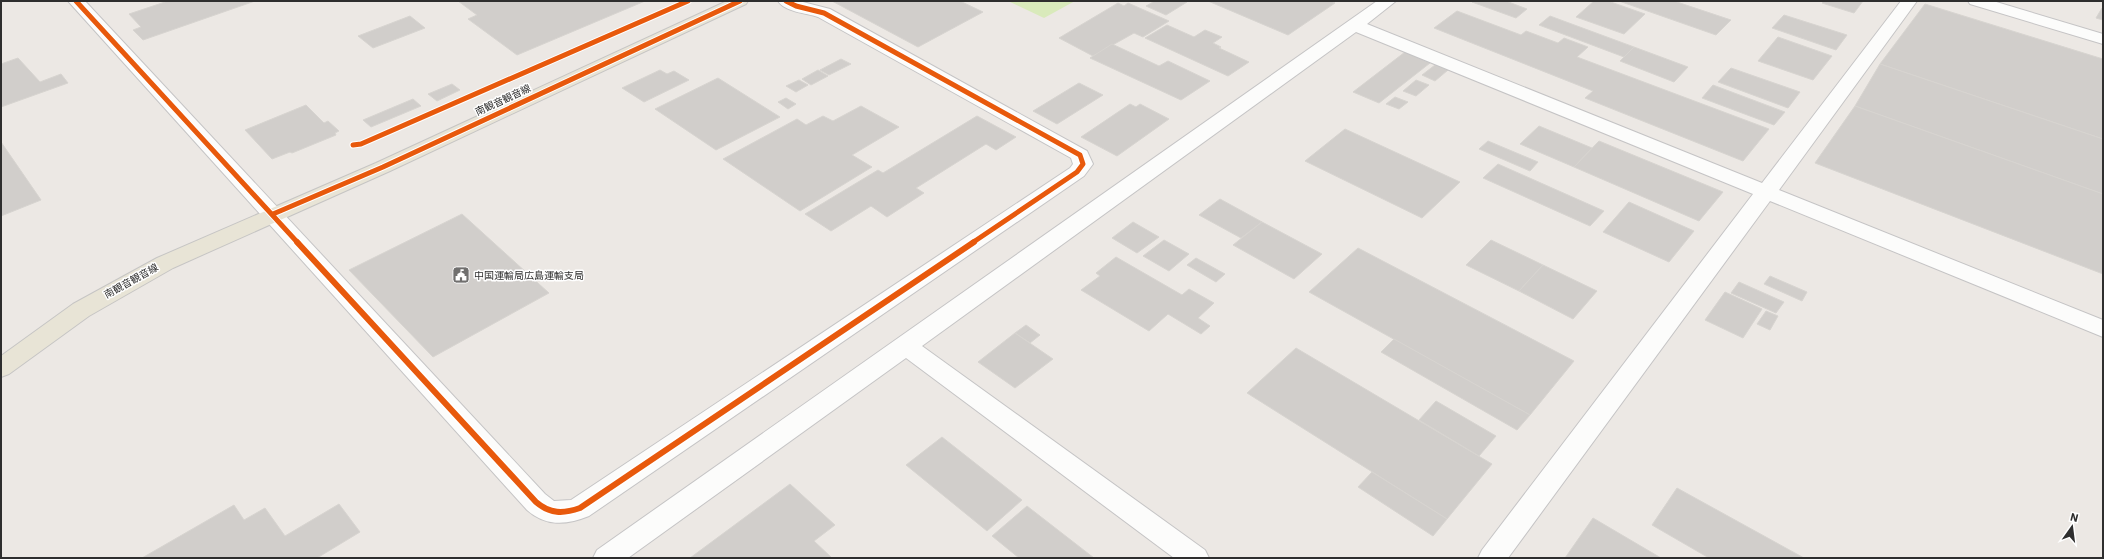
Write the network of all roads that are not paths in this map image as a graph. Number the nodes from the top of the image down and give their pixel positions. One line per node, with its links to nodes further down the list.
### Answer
1 (76, 1): 11 (street)
2 (710, 1): 11 (main road, 南観音観音線)
3 (740, 1): 11 (main road, 南観音観音線)
4 (786, 1): 11 (street)
5 (1388, 1): 8 (street)
6 (1909, 1): 10 (street)
7 (1976, 1): 9 (street)
8 (1356, 24): 10 (street); 13 (street)
9 (2103, 39)
10 (1766, 192): 12 (street); 17 (street)
11 (273, 214): 14 (main road, 南観音観音線)
12 (2103, 328)
13 (905, 345): 15 (street); 16 (street)
14 (1, 368)
15 (607, 558)
16 (1194, 558)
17 (1492, 558)

